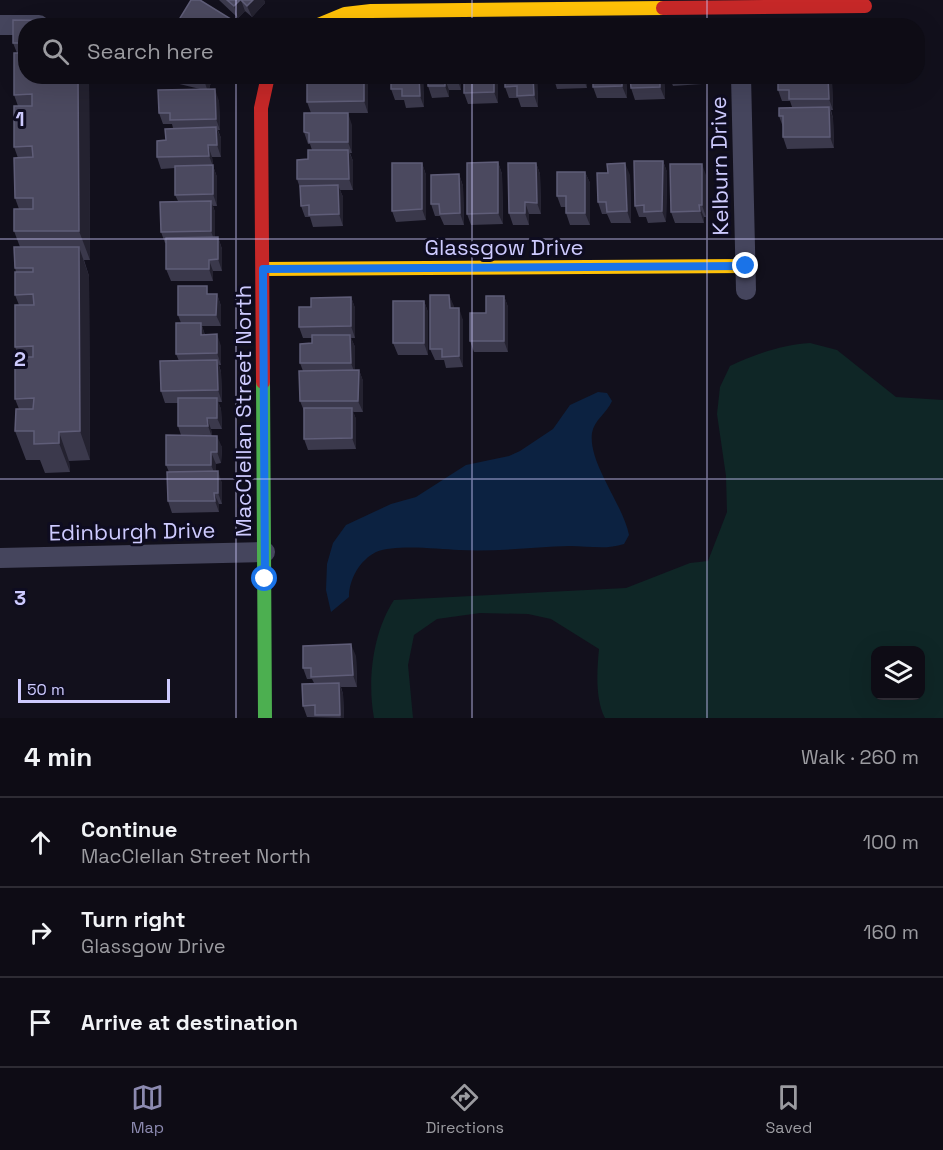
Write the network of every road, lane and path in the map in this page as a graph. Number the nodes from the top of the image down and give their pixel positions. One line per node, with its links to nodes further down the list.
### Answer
1 (865, 6): 2 (street)
2 (739, 17): 3 (street)
3 (335, 18)
4 (0, 25): 5 (street)
5 (18, 25)
6 (266, 84): 9 (street, MacClellan Street North)
7 (741, 84): 8 (street, Kelburn Drive)
8 (746, 266): 9 (street, Glassgow Drive); 10 (street, Kelburn Drive)
9 (263, 269): 11 (street, MacClellan Street North)
10 (746, 290)
11 (265, 552): 12 (street, Edinburgh Drive); 13 (street, MacClellan Street North)
12 (0, 558)
13 (265, 718)

